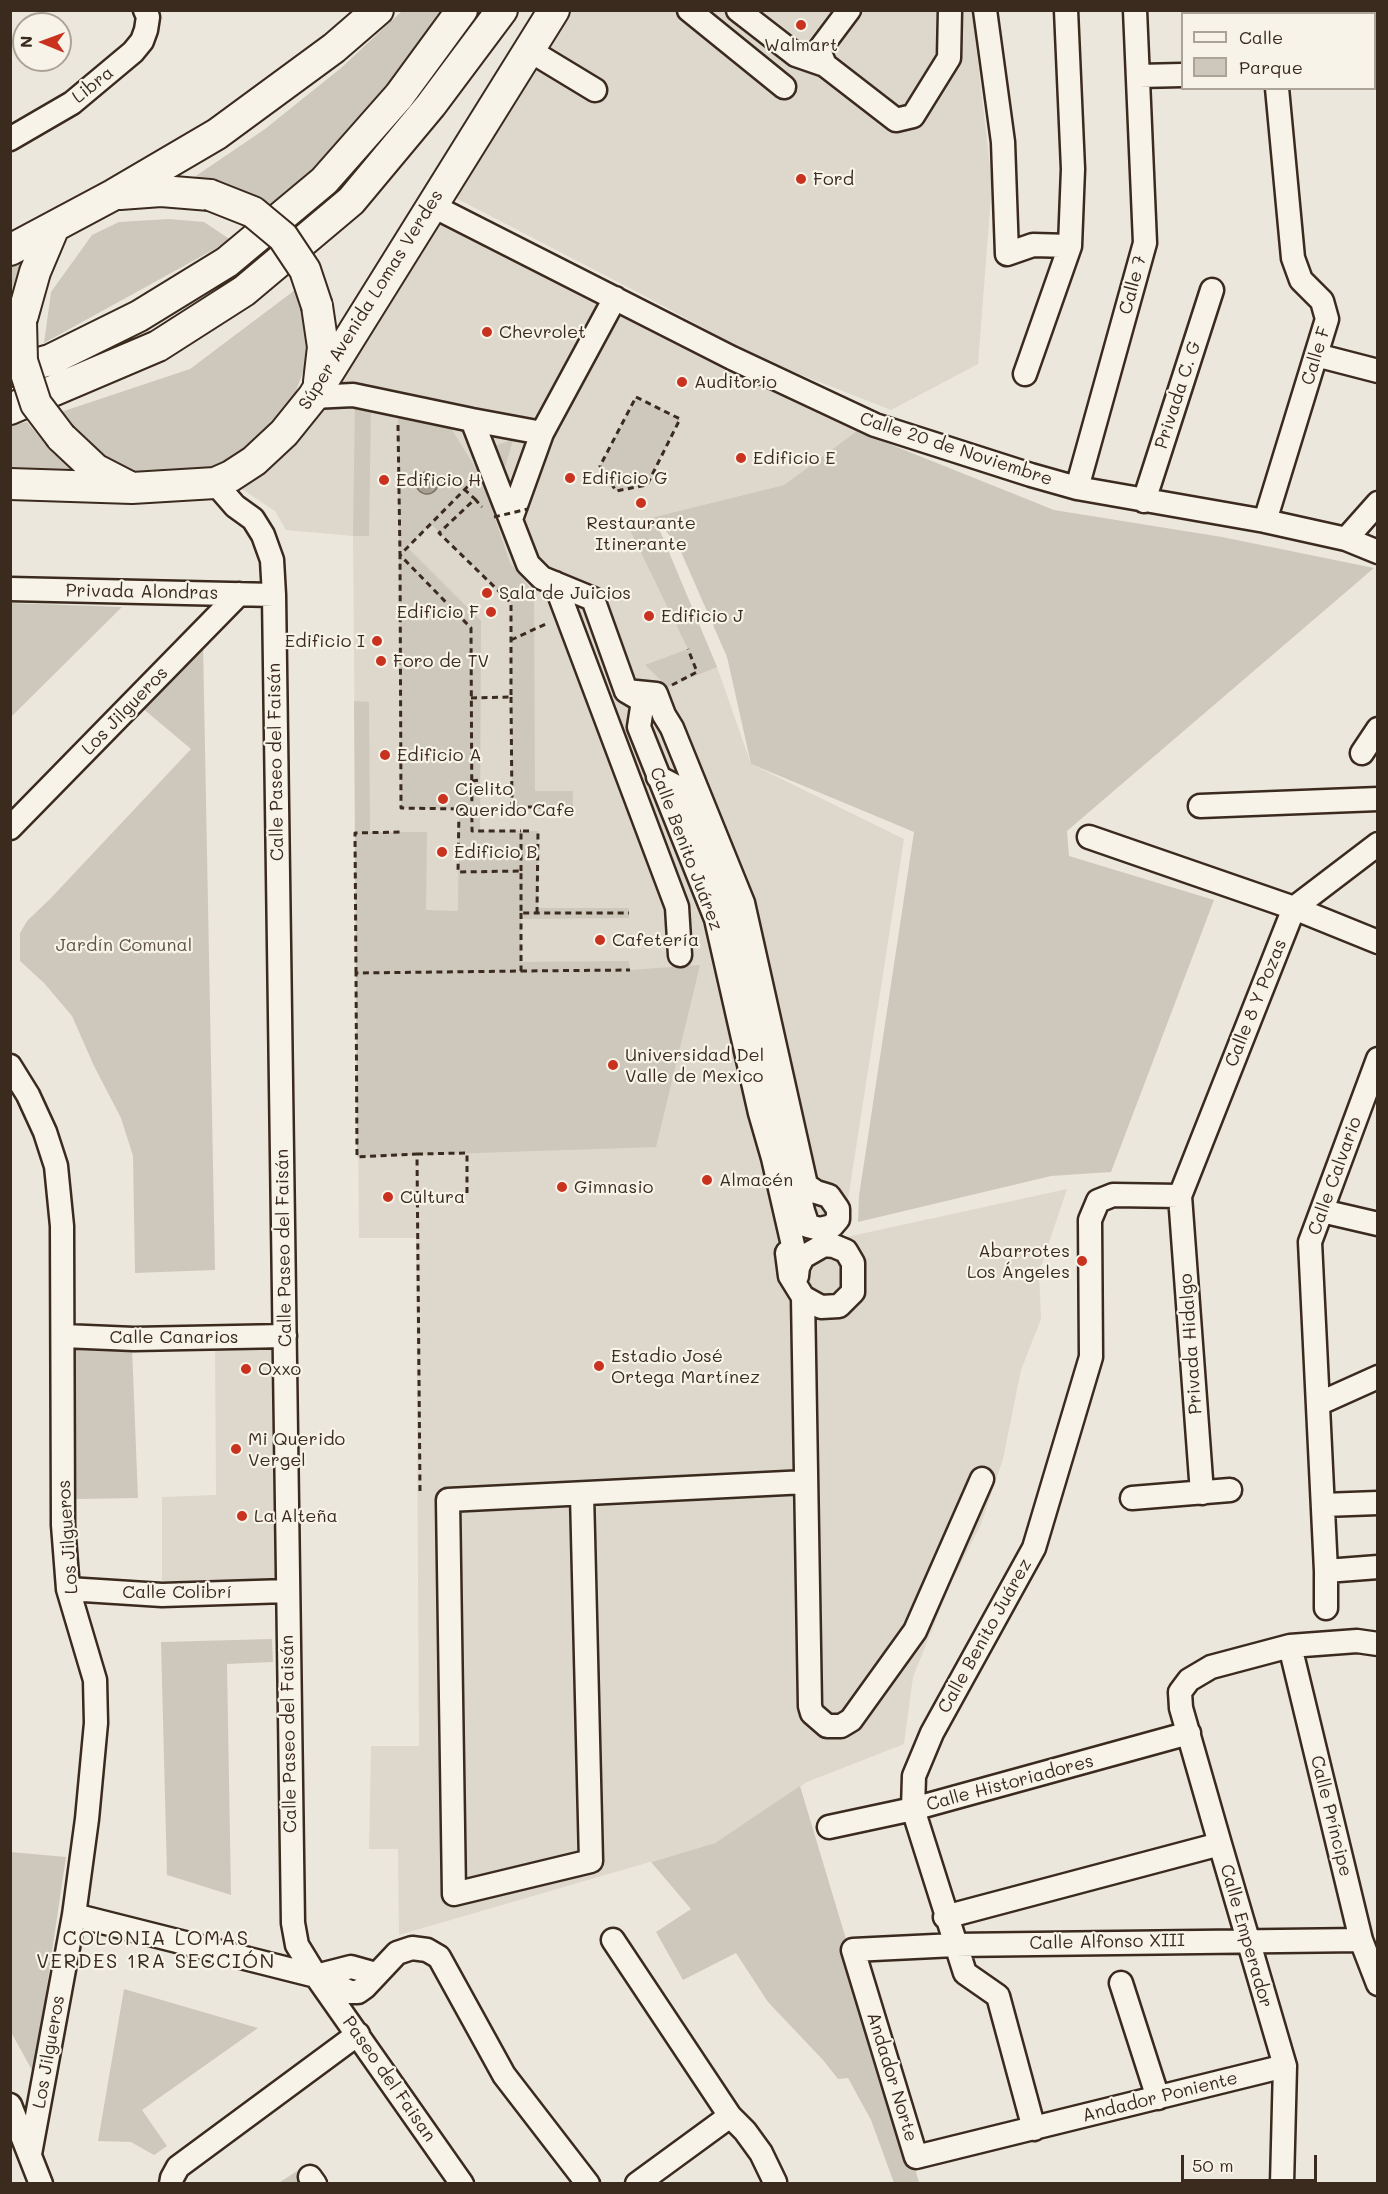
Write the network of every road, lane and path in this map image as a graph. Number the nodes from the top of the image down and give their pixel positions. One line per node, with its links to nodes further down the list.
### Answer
1 (145, 10): 21 (street, Libra)
2 (378, 10): 22 (main road)
3 (462, 10): 30 (main road)
4 (502, 10): 34 (main road)
5 (554, 10): 14 (main road, Súper Avenida Lomas Verdes)
6 (689, 10): 18 (street)
7 (738, 10): 15 (street)
8 (756, 10): 15 (street)
9 (849, 10): 15 (street)
10 (950, 10): 15 (street)
11 (985, 10): 25 (street)
12 (1066, 10): 25 (street)
13 (1135, 10): 17 (street, Calle 7)
14 (529, 50): 19 (street); 23 (main road, Súper Avenida Lomas Verdes)
15 (822, 57)
16 (1181, 75): 17 (street)
17 (1139, 76): 43 (street, Calle 7)
18 (784, 87)
19 (594, 90)
20 (1277, 90): 29 (street, Calle F)
21 (10, 139)
22 (113, 195): 24 (main road); 33 (main road, bridge)
23 (431, 205): 28 (street, Calle 20 de Noviembre); 33 (main road, Súper Avenida Lomas Verdes)
24 (54, 227): 26 (main road); 42 (main road, bridge)
25 (1070, 246): 32 (street)
26 (10, 250)
27 (1212, 290): 47 (street, Privada C. G)
28 (615, 298): 37 (street); 43 (street, Calle 20 de Noviembre)
29 (1316, 355): 31 (street); 50 (street, Calle F)
30 (10, 370)
31 (1377, 371)
32 (1025, 374)
33 (315, 392): 35 (street); 40 (main road, Súper Avenida Lomas Verdes)
34 (10, 409)
35 (472, 420): 37 (street); 38 (street, Calle Benito Juárez)
36 (398, 424): 53 (path)
37 (534, 431): 38 (street); 49 (street)
38 (480, 442): 49 (street, Calle Benito Juárez)
39 (480, 475): 44 (path)
40 (223, 479): 42 (main road); 57 (street, Calle Paseo del Faisán)
41 (10, 484): 42 (main road)
42 (132, 488)
43 (1077, 488): 47 (street, Calle 20 de Noviembre)
44 (464, 489): 46 (path); 53 (path)
45 (616, 491): 45 (path)
46 (475, 499): 49 (path); 59 (path)
47 (1144, 501): 50 (street, Calle 20 de Noviembre)
48 (1377, 503): 51 (street)
49 (511, 515): 54 (street, Calle Benito Juárez)
50 (1264, 521): 51 (street, Calle 20 de Noviembre)
51 (1346, 539): 52 (street, Calle 20 de Noviembre)
52 (1377, 552)
53 (400, 555): 64 (path); 76 (path)
54 (555, 583): 61 (street, Calle Benito Juárez); 90 (street)
55 (10, 589): 56 (street, Privada Alondras)
56 (239, 594): 57 (street, Privada Alondras); 77 (street, Los Jilgueros)
57 (274, 595): 105 (street, Calle Paseo del Faisán)
58 (544, 625): 59 (path)
59 (511, 639): 63 (path)
60 (688, 649): 62 (path)
61 (626, 691): 62 (street); 66 (street, Calle Benito Juárez)
62 (656, 694): 65 (street)
63 (511, 697): 64 (path); 74 (path)
64 (471, 698): 71 (path)
65 (664, 715): 66 (street); 102 (street)
66 (639, 727): 69 (street, Calle Benito Juárez)
67 (1377, 729): 68 (street)
68 (1362, 753)
69 (658, 777): 102 (street); 103 (street, Calle Benito Juárez)
70 (480, 780): 71 (path)
71 (472, 781): 75 (path)
72 (1377, 799): 73 (street)
73 (1200, 806)
74 (573, 807)
75 (472, 808): 76 (path); 78 (path)
76 (459, 809): 84 (path)
77 (10, 828)
78 (521, 831): 79 (path); 84 (path)
79 (529, 831)
80 (538, 831): 88 (path)
81 (401, 832): 93 (path)
82 (1089, 837): 85 (street)
83 (1377, 844): 85 (street)
84 (521, 871): 86 (path)
85 (1294, 908): 89 (street); 99 (street, Calle 8 Y Pozas)
86 (521, 913): 88 (path); 92 (path)
87 (629, 913): 88 (path)
88 (537, 914)
89 (1377, 942)
90 (680, 955)
91 (630, 970): 92 (path)
92 (521, 971): 93 (path)
93 (356, 973): 97 (path)
94 (1377, 1059): 96 (street, Calle Calvario)
95 (10, 1066): 104 (street, Los Jilgueros)
96 (1370, 1104): 100 (street, Calle Calvario)
97 (417, 1154): 98 (path); 111 (path)
98 (467, 1193)
99 (1180, 1196): 112 (street, Privada Hidalgo); 125 (street, Calle Benito Juárez)
100 (1322, 1211): 101 (street); 107 (street, Calle Calvario)
101 (1377, 1224)
102 (830, 1237): 103 (street); 103 (street)
103 (800, 1277): 109 (street, Calle Benito Juárez)
104 (63, 1336): 105 (street, Calle Canarios); 119 (street, Los Jilgueros)
105 (285, 1336): 120 (street, Calle Paseo del Faisán)
106 (1377, 1377): 107 (street)
107 (1318, 1404): 116 (street, Calle Calvario)
108 (982, 1479): 109 (street, Calle Benito Juárez)
109 (806, 1482): 113 (street)
110 (1230, 1490): 112 (street)
111 (420, 1491)
112 (1202, 1493): 114 (street)
113 (582, 1494): 113 (street)
114 (1132, 1498)
115 (1377, 1503): 116 (street)
116 (1323, 1505): 118 (street, Calle Calvario)
117 (1377, 1567): 118 (street)
118 (1326, 1571): 121 (street, Calle Calvario)
119 (68, 1590): 120 (street, Calle Colibrí); 128 (street, Los Jilgueros)
120 (287, 1591): 135 (street, Calle Paseo del Faisán)
121 (1326, 1608)
122 (1377, 1644): 123 (street)
123 (1290, 1646): 124 (street, Calle Emperador); 132 (street, Calle Príncipe)
124 (1189, 1733): 125 (street, Calle Historiadores); 127 (street, Calle Emperador)
125 (913, 1809): 126 (street, Calle Historiadores); 129 (street, Calle Benito Juárez)
126 (829, 1827)
127 (1220, 1844): 129 (street); 131 (street, Calle Emperador)
128 (74, 1915): 135 (street); 144 (street, Los Jilgueros)
129 (945, 1917): 133 (street, Calle Benito Juárez)
130 (613, 1940): 142 (street)
131 (1247, 1940): 132 (street, Calle Alfonso XIII); 133 (street, Calle Alfonso XIII); 139 (street, Calle Emperador)
132 (1361, 1940): 137 (street, Calle Príncipe)
133 (955, 1945): 134 (street, Calle Alfonso XIII); 143 (street, Calle Benito Juárez)
134 (854, 1950): 143 (street, Andador Norte)
135 (316, 1976): 138 (street, Paseo del Faisan); 149 (street)
136 (1121, 1983): 140 (street)
137 (1377, 1984)
138 (358, 2034): 147 (street); 148 (street, Paseo del Faisan)
139 (1285, 2066): 140 (street, Andador Poniente); 151 (street, Calle Emperador)
140 (1158, 2098): 143 (street, Andador Poniente)
141 (10, 2105): 144 (street)
142 (730, 2116): 145 (street); 150 (street)
143 (1034, 2129)
144 (30, 2154): 146 (street)
145 (775, 2182)
146 (41, 2184)
147 (171, 2184)
148 (462, 2184)
149 (588, 2184)
150 (637, 2184)
151 (1282, 2184)

